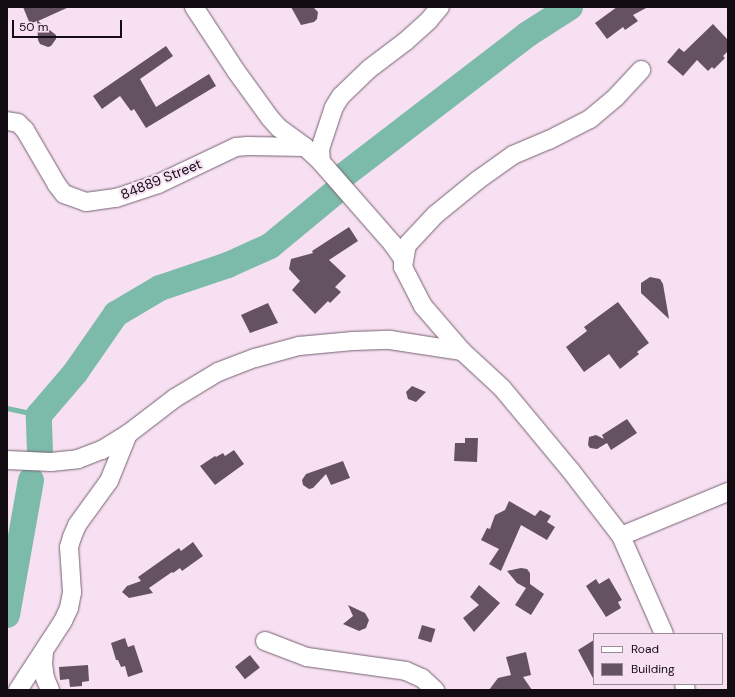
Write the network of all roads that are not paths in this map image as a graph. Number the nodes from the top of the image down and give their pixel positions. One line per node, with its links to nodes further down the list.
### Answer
1 (194, 7): 5 (street)
2 (440, 7): 6 (street)
3 (641, 70): 7 (street)
4 (7, 121): 5 (street, 84889 Street)
5 (305, 147): 6 (street)
6 (321, 162): 7 (street)
7 (403, 267): 8 (street)
8 (462, 351): 9 (street); 12 (street)
9 (128, 434): 10 (street); 15 (street)
10 (7, 460)
11 (728, 492): 12 (street)
12 (621, 536): 13 (street)
13 (664, 633)
14 (265, 641): 18 (street)
15 (44, 651): 16 (street); 17 (street)
16 (18, 690)
17 (50, 690)
18 (434, 690)

